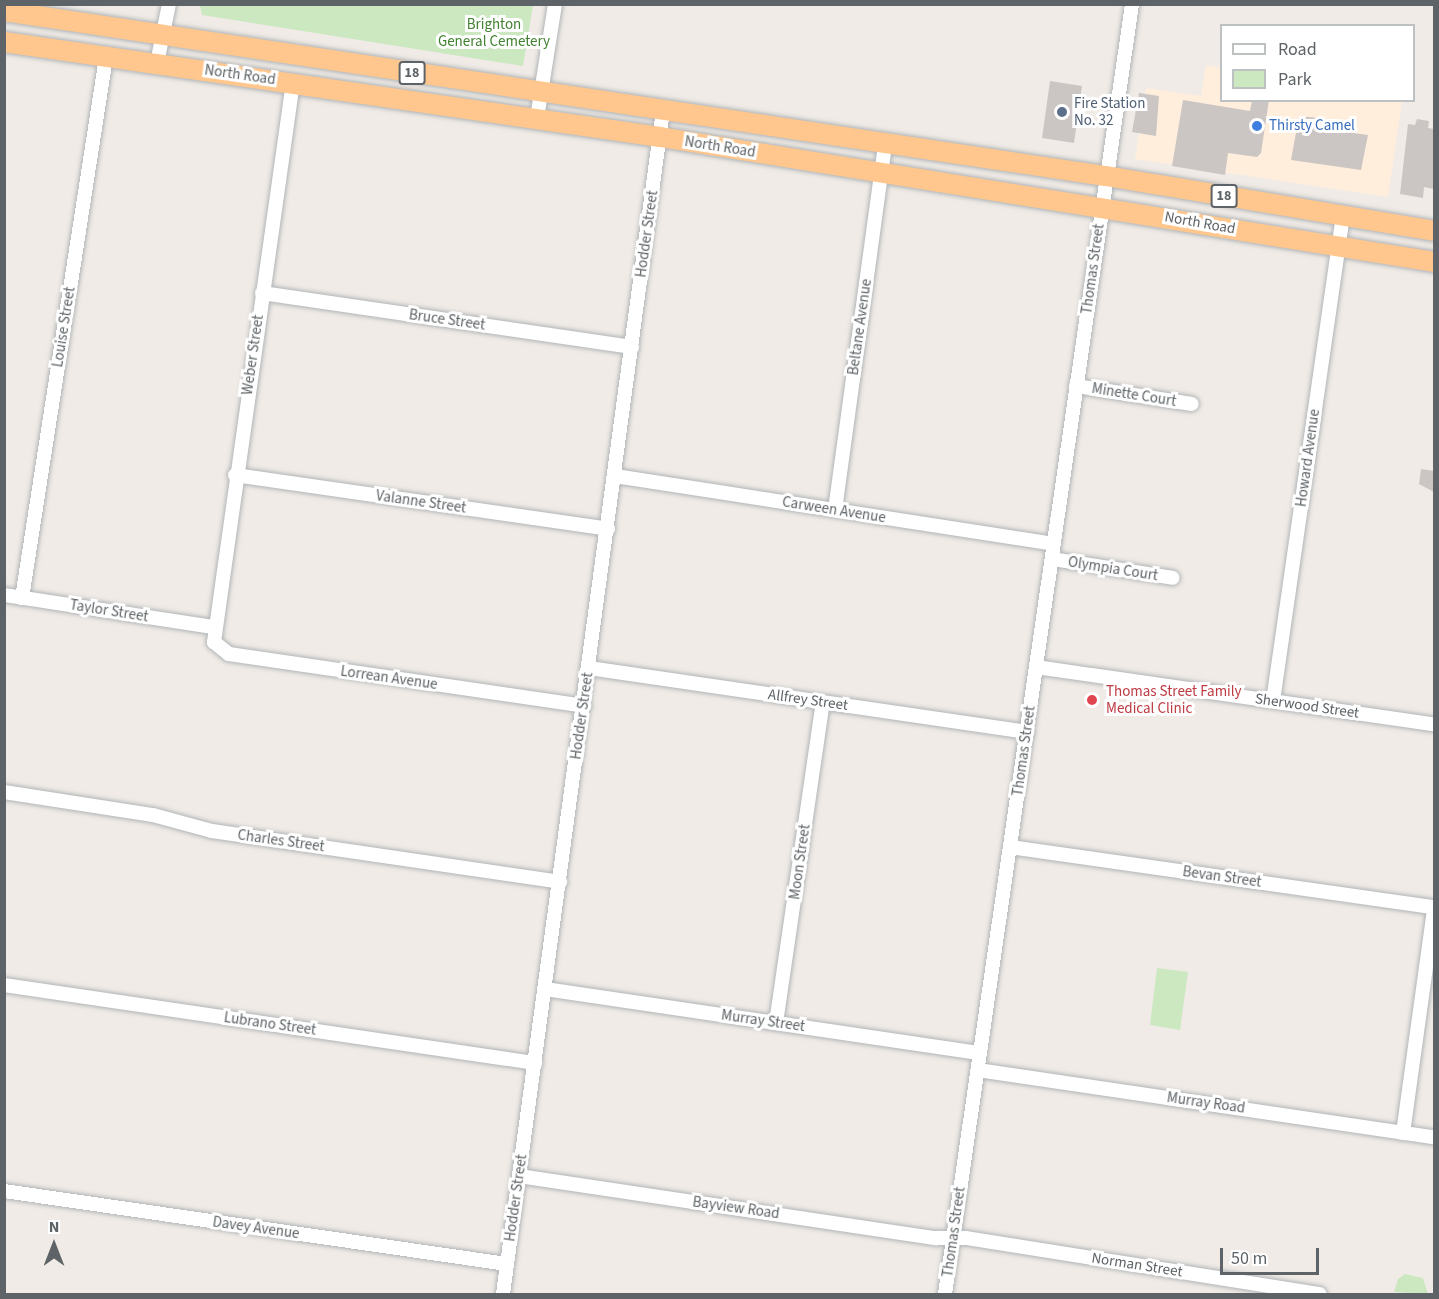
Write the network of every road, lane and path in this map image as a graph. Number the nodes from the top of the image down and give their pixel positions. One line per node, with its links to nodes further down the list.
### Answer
1 (169, 4): 5 (street)
2 (555, 4): 10 (street)
3 (1132, 4): 17 (street, Thomas Street)
4 (4, 11): 5 (highway, North Road / 18)
5 (161, 35): 8 (street); 10 (highway, North Road / 18)
6 (4, 42): 7 (highway, North Road / 18)
7 (106, 57): 8 (highway, North Road / 18); 36 (street, Louise Street)
8 (157, 63): 9 (highway, North Road / 18)
9 (293, 82): 12 (highway, North Road / 18); 24 (street, Weber Street)
10 (542, 92): 11 (highway, North Road / 18); 12 (street)
11 (663, 110): 13 (street, Hodder Street); 14 (highway, North Road / 18)
12 (537, 118): 13 (highway, North Road / 18)
13 (660, 137): 16 (highway, North Road / 18); 25 (street, Hodder Street)
14 (885, 144): 15 (highway, North Road / 18); 16 (street, Beltane Avenue)
15 (988, 159): 17 (highway, North Road / 18); 18 (highway)
16 (881, 173): 18 (highway, North Road / 18); 30 (street, Beltane Avenue)
17 (1106, 176): 19 (street, Thomas Street); 20 (highway, North Road / 18)
18 (983, 188): 19 (highway, North Road / 18)
19 (1102, 207): 22 (highway, North Road / 18); 26 (street, Thomas Street)
20 (1343, 216): 21 (highway, North Road / 18); 22 (street, Howard Avenue)
21 (1434, 231)
22 (1338, 247): 23 (highway, North Road / 18); 40 (street, Howard Avenue)
23 (1434, 262)
24 (262, 293): 25 (street, Bruce Street); 28 (street, Weber Street)
25 (632, 347): 29 (street, Hodder Street)
26 (1076, 386): 27 (street, Minette Court); 32 (street, Thomas Street)
27 (1192, 404)
28 (235, 475): 31 (street, Valanne Street); 37 (street, Weber Street)
29 (615, 476): 30 (street, Carween Avenue); 31 (street, Hodder Street)
30 (835, 510): 32 (street, Carween Avenue)
31 (608, 529): 39 (street, Hodder Street)
32 (1054, 544): 33 (street, Thomas Street)
33 (1052, 559): 34 (street, Olympia Court); 38 (street, Thomas Street)
34 (1173, 578)
35 (4, 595): 36 (street, Taylor Street)
36 (22, 598): 37 (street, Taylor Street)
37 (213, 627): 42 (street, Lorrean Avenue)
38 (1036, 667): 40 (street, Sherwood Street); 44 (street, Thomas Street)
39 (589, 668): 41 (street, Allfrey Street); 42 (street, Hodder Street)
40 (1273, 701): 43 (street, Sherwood Street)
41 (823, 702): 44 (street, Allfrey Street); 51 (street, Moon Street)
42 (584, 706): 47 (street, Hodder Street)
43 (1434, 724)
44 (1027, 732): 46 (street, Thomas Street)
45 (4, 792): 47 (street, Charles Street)
46 (1010, 847): 48 (street, Bevan Street); 52 (street, Thomas Street)
47 (560, 882): 50 (street, Hodder Street)
48 (1434, 909): 55 (street)
49 (4, 985): 53 (street, Lubrano Street)
50 (546, 989): 51 (street, Murray Street); 53 (street, Hodder Street)
51 (776, 1023): 52 (street, Murray Street)
52 (980, 1053): 54 (street, Thomas Street)
53 (535, 1063): 57 (street, Hodder Street)
54 (978, 1070): 55 (street, Murray Road); 59 (street, Thomas Street)
55 (1403, 1133): 56 (street, Murray Road)
56 (1434, 1137)
57 (519, 1176): 59 (street, Bayview Road); 60 (street, Hodder Street)
58 (4, 1191): 60 (street, Davey Avenue)
59 (953, 1238): 62 (street, Thomas Street); 63 (street, Norman Street)
60 (507, 1264): 61 (street, Hodder Street)
61 (503, 1294)
62 (945, 1294)
63 (1320, 1294)

